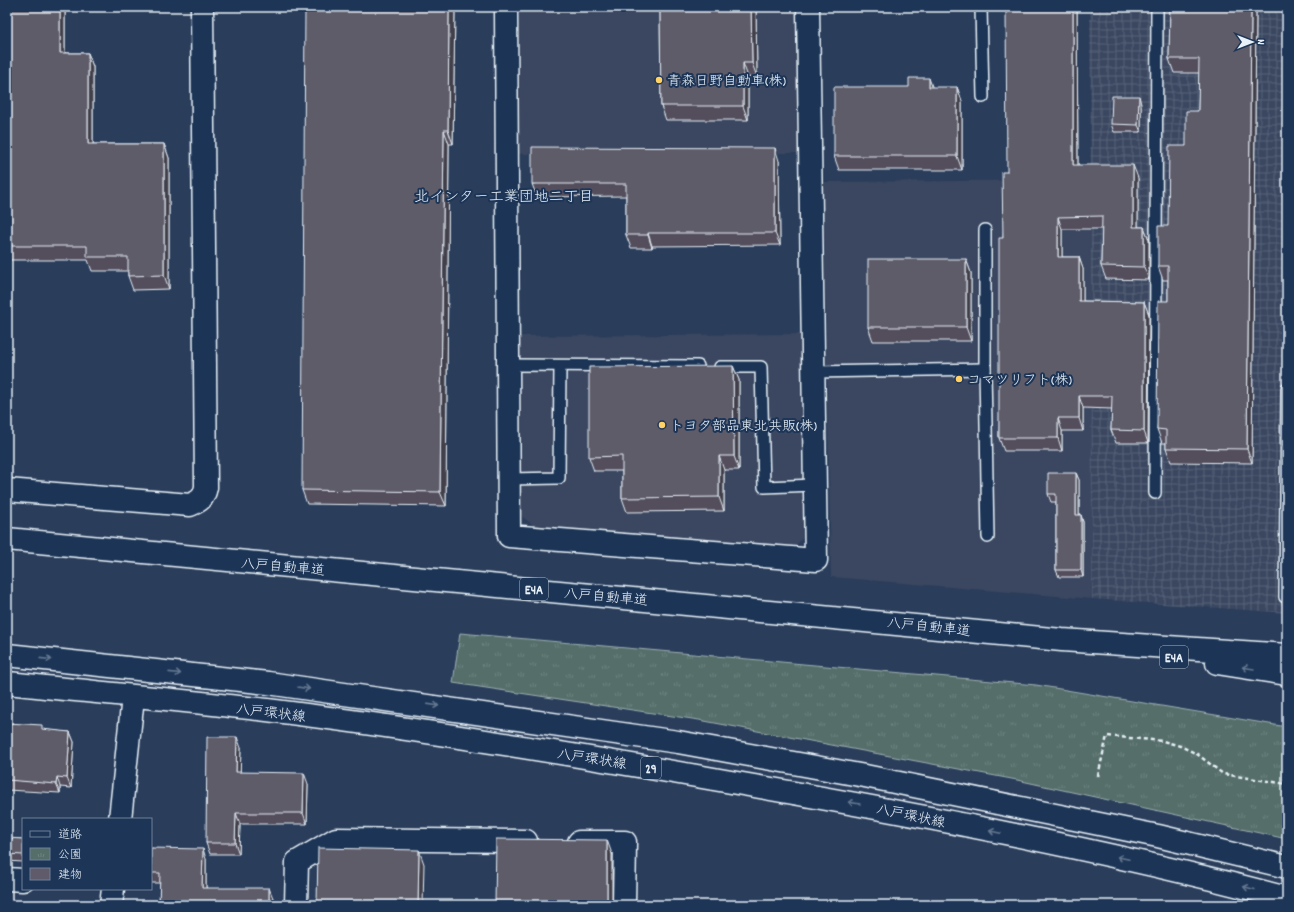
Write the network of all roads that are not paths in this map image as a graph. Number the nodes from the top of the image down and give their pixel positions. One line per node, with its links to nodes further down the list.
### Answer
1 (202, 7): 15 (main road)
2 (506, 7): 8 (main road)
3 (808, 7): 11 (main road)
4 (981, 7): 6 (lane)
5 (1157, 7): 16 (lane)
6 (983, 97)
7 (986, 230): 10 (lane)
8 (508, 365): 9 (lane); 13 (main road)
9 (560, 366): 13 (lane); 14 (lane)
10 (986, 370): 11 (lane); 17 (lane)
11 (814, 372): 14 (main road)
12 (1287, 388): 19 (lane)
13 (509, 479): 14 (main road)
14 (815, 485)
15 (7, 490)
16 (1155, 493)
17 (988, 537)
18 (7, 539): 20 (main road, 八戸自動車道 / E4A)
19 (1285, 597)
20 (1062, 640): 22 (main road, 八戸自動車道 / E4A); 23 (main road, 八戸自動車道 / E4A, one-way to 20)
21 (7, 655): 27 (main road, 八戸環状線 / 29, one-way to 27)
22 (1287, 655)
23 (1287, 674)
24 (7, 683): 25 (main road, 八戸環状線 / 29)
25 (133, 697): 26 (main road); 31 (main road, 八戸環状線 / 29, one-way to 25)
26 (120, 818)
27 (1287, 867)
28 (7, 879): 29 (main road)
29 (22, 880)
30 (113, 890): 32 (main road)
31 (1287, 898)
32 (112, 905)
33 (296, 905): 34 (main road)
34 (624, 905)

